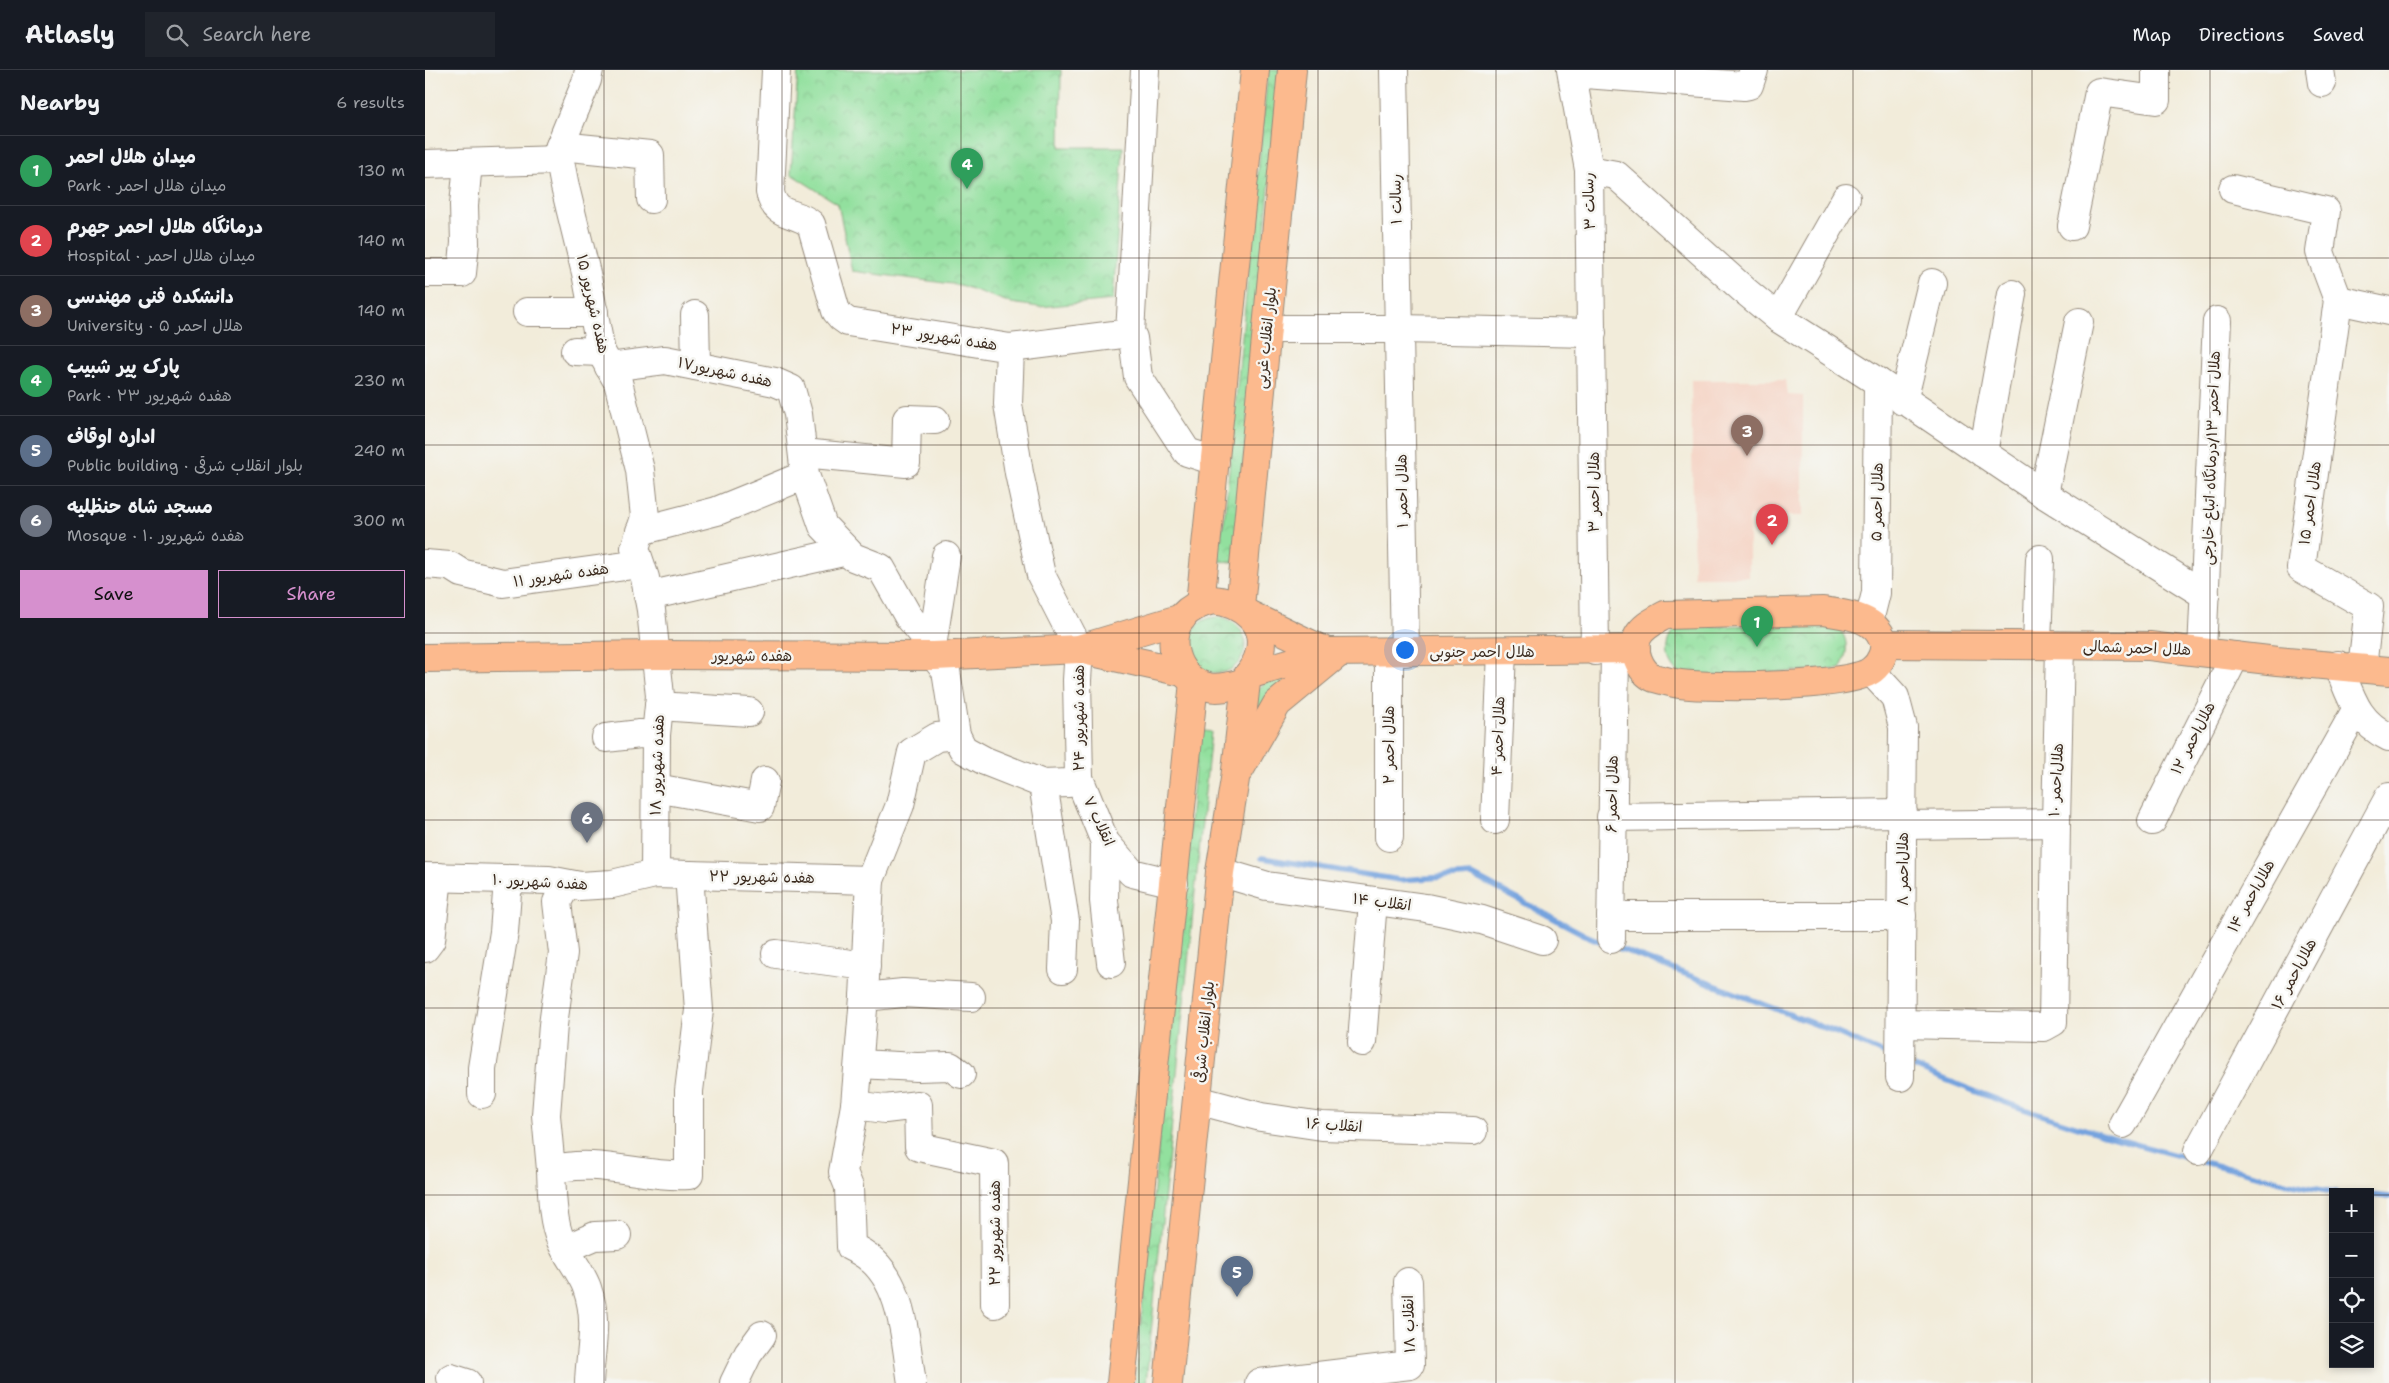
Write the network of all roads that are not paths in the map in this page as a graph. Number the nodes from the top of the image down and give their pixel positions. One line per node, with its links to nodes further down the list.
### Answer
1 (589, 70): 10 (street)
2 (776, 70): 33 (street, هفده شهریور ۲۳)
3 (1145, 70): 31 (street)
4 (1255, 70): 41 (main road)
5 (1292, 70): 29 (main road, بلوار انقلاب غربی)
6 (1394, 70): 30 (street, رسالت ۱)
7 (1754, 70): 9 (street)
8 (2156, 70): 17 (street)
9 (1572, 72): 13 (street, رسالت ۳)
10 (560, 153): 12 (street); 16 (street); 24 (street, هفده شهریور ۱۵)
11 (425, 164): 12 (street)
12 (468, 164): 18 (street)
13 (1589, 170): 26 (street); 32 (street, رسالت ۳)
14 (2233, 189): 21 (street)
15 (1845, 198): 26 (street)
16 (651, 199)
17 (2072, 226)
18 (425, 273)
19 (1932, 283): 38 (street)
20 (2012, 294): 40 (street)
21 (2338, 300): 22 (street); 54 (street, هلال احمر ۱۵)
22 (2389, 311)
23 (527, 312): 24 (street)
24 (594, 312): 35 (street, هفده شهریور ۱۵)
25 (695, 315): 36 (street)
26 (1778, 318): 37 (street)
27 (2217, 321): 50 (street, هلال احمر ۱۳/درمانگاه اتباع خارجی)
28 (2079, 322): 43 (street)
29 (1267, 329): 30 (street); 53 (main road, بلوار انقلاب غربی)
30 (1399, 329): 32 (street); 63 (street, هلال احمر ۱)
31 (1130, 333): 33 (street); 41 (street)
32 (1593, 333): 59 (street, هلال احمر ۳)
33 (1010, 348): 58 (street, هفده شهریور ۲۳)
34 (575, 351): 35 (street, هفده شهریور۱۷)
35 (605, 360): 36 (street, هفده شهریور۱۷); 44 (street, هفده شهریور ۱۵)
36 (696, 366): 42 (street, هفده شهریور۱۷)
37 (1878, 382): 38 (street); 55 (street, هلال احمر ۵)
38 (1903, 400): 40 (street)
39 (935, 420): 42 (street)
40 (1983, 453): 43 (street)
41 (1215, 461): 52 (main road)
42 (804, 464): 44 (street); 45 (street, هفده شهریور۱۷)
43 (2044, 494): 50 (street)
44 (640, 531): 49 (street, هفده شهریور ۱۵)
45 (847, 551): 51 (street); 65 (street, هفده شهریور۱۷)
46 (946, 556): 65 (street)
47 (2040, 559): 57 (street, هلال‌احمر ۱۰)
48 (425, 564): 49 (street, هفده شهریور ۱۱)
49 (641, 564): 51 (street, هفده شهریور ۱۵)
50 (2205, 595): 61 (street, هلال احمر ۱۳/درمانگاه اتباع خارجی)
51 (648, 596): 64 (street, هفده شهریور ۱۵)
52 (1191, 611): 53 (main road); 58 (main road, هفده شهریور); 71 (main road)
53 (1245, 611): 62 (main road, هلال احمر جنوبی); 72 (main road)
54 (2378, 615): 68 (street, هلال احمر ۱۵)
55 (1869, 621): 56 (main road); 59 (main road)
56 (1885, 644): 57 (main road, هلال احمر شمالی); 69 (main road)
57 (2048, 646): 61 (main road, هلال احمر شمالی); 90 (street, هلال‌احمر ۱۰)
58 (1079, 650): 65 (main road, هفده شهریور); 71 (main road, هفده شهریور); 80 (street, هفده شهریور ۲۴)
59 (1615, 650): 60 (main road, هلال احمر جنوبی); 69 (main road); 86 (street, هلال احمر ۶)
60 (1501, 651): 63 (main road, هلال احمر جنوبی); 88 (street, هلال احمر ۴)
61 (2202, 651): 66 (main road, هلال احمر شمالی)
62 (1334, 652): 63 (main road, هلال احمر جنوبی); 72 (main road, هلال احمر جنوبی); 81 (main road)
63 (1397, 652): 91 (street, هلال احمر ۲)
64 (655, 655): 65 (main road, هفده شهریور); 67 (main road, هفده شهریور); 73 (street, هفده شهریور ۱۸)
65 (934, 656): 77 (street)
66 (2235, 656): 68 (main road, هلال احمر شمالی); 89 (street, هلال‌احمر ۱۲)
67 (425, 658)
68 (2350, 666): 70 (main road, هلال احمر شمالی); 74 (street)
69 (1871, 671): 87 (street, هلال‌احمر ۸)
70 (2389, 671)
71 (1189, 677): 72 (main road); 99 (main road)
72 (1247, 679): 81 (main road, بلوار انقلاب شرقی)
73 (659, 706): 75 (street); 76 (street, هفده شهریور ۱۸)
74 (2356, 710): 78 (street); 119 (street, هلال‌احمر ۱۴)
75 (749, 712)
76 (656, 735): 79 (street); 84 (street, هفده شهریور ۱۸)
77 (956, 735): 83 (street); 98 (street)
78 (2389, 737)
79 (606, 738)
80 (1079, 778): 83 (street, هفده شهریور ۲۴); 92 (street, انقلاب ۷)
81 (1235, 779): 93 (main road, بلوار انقلاب شرقی)
82 (765, 781): 84 (street)
83 (1043, 784): 108 (street)
84 (656, 788): 94 (street, هفده شهریور ۱۸)
85 (2389, 797): 121 (street, هلال‌احمر ۱۶)
86 (1611, 818): 87 (street, هلال‌احمر ۱۰); 102 (street, هلال احمر ۶)
87 (1903, 819): 90 (street, هلال‌احمر ۱۰); 102 (street, هلال‌احمر ۸)
88 (1495, 820)
89 (2152, 820)
90 (2056, 823): 111 (street)
91 (1389, 837)
92 (1105, 842): 99 (street, انقلاب ۷); 106 (street)
93 (1221, 872): 101 (street, انقلاب ۱۴); 117 (main road, بلوار انقلاب شرقی)
94 (655, 874): 95 (street, هفده شهریور ۲۲); 100 (street, هفده شهریور ۱۰)
95 (689, 875): 98 (street, هفده شهریور ۲۲); 122 (street)
96 (432, 877): 97 (street, هفده شهریور ۱۰); 104 (street)
97 (508, 880): 100 (street, هفده شهریور ۱۰); 116 (street)
98 (870, 880): 107 (street)
99 (1174, 883): 131 (main road)
100 (567, 884): 122 (street)
101 (1373, 901): 103 (street, انقلاب ۱۴); 112 (street)
102 (1902, 916): 111 (street, هلال‌احمر ۸)
103 (1543, 940)
104 (425, 948)
105 (776, 954): 107 (street)
106 (1111, 963)
107 (866, 966): 110 (street)
108 (1063, 969)
109 (971, 997): 110 (street)
110 (864, 998): 113 (street)
111 (1901, 1024): 115 (street, هلال‌احمر ۸)
112 (1362, 1042)
113 (859, 1064): 114 (street); 118 (street)
114 (961, 1074)
115 (1900, 1077)
116 (482, 1094)
117 (1197, 1100): 120 (street, انقلاب ۱۶); 132 (main road, بلوار انقلاب شرقی)
118 (855, 1105): 126 (street, هفده شهریور ۲۲); 130 (street)
119 (2123, 1124)
120 (1473, 1131)
121 (2198, 1151)
122 (551, 1170): 124 (street)
123 (617, 1235): 124 (street)
124 (565, 1249): 128 (street)
125 (1408, 1282): 133 (street, انقلاب ۱۸)
126 (995, 1304)
127 (762, 1335): 129 (street)
128 (589, 1383)
129 (734, 1383)
130 (912, 1383)
131 (1121, 1383)
132 (1167, 1383)
133 (1259, 1383)

